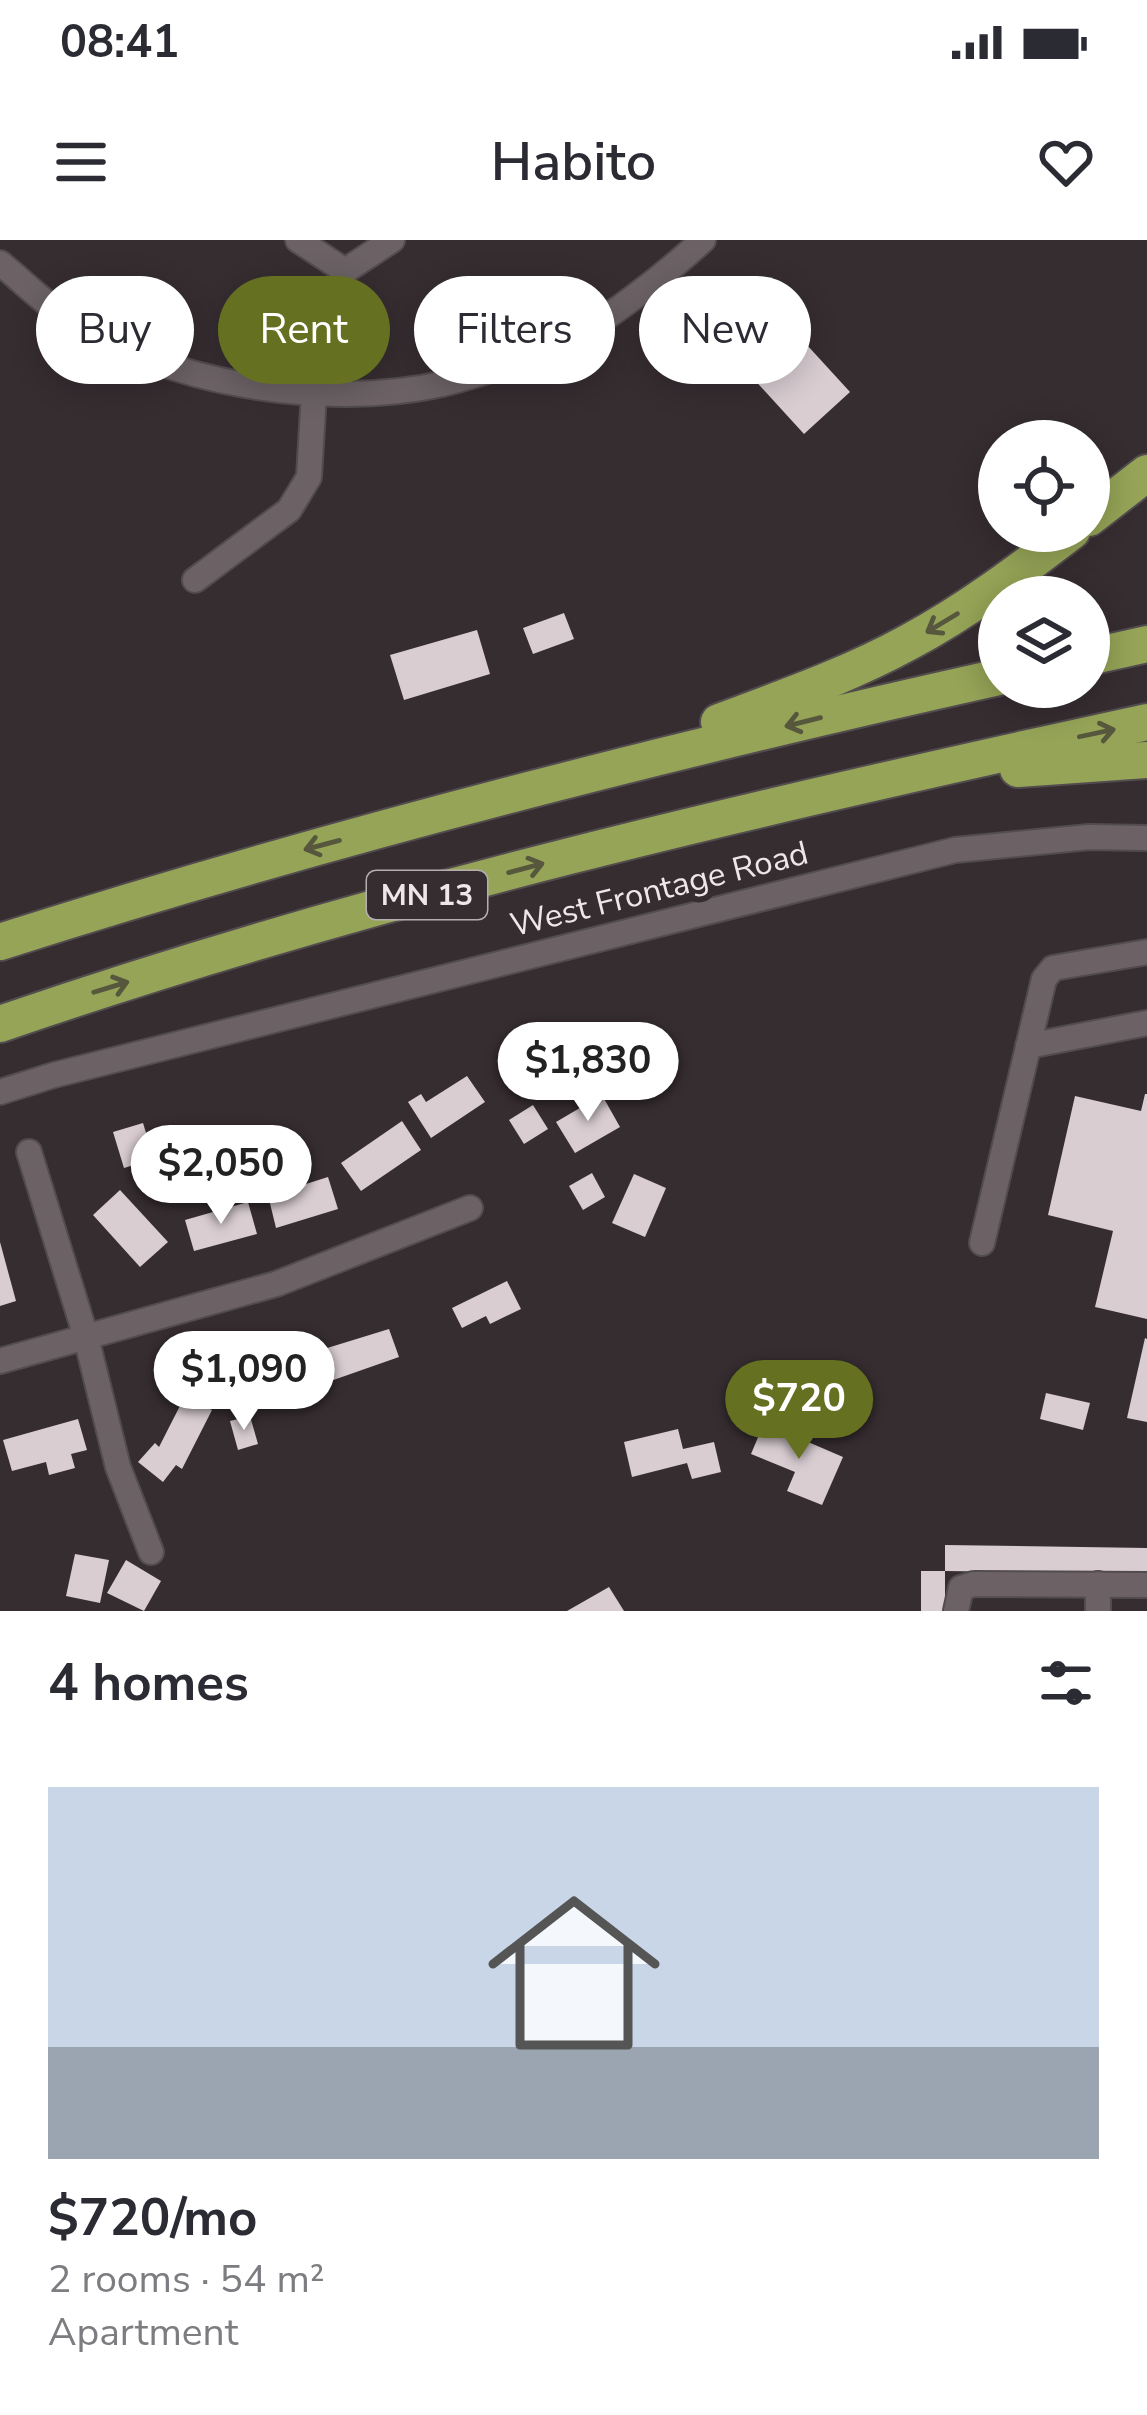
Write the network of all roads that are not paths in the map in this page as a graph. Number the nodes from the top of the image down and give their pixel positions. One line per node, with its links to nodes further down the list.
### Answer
1 (298, 240): 2 (street)
2 (392, 240)
3 (703, 240): 5 (street)
4 (0, 263): 5 (street)
5 (314, 392): 9 (street)
6 (1147, 473): 7 (highway)
7 (1110, 502)
8 (1043, 552): 16 (highway, one-way to 16)
9 (195, 580)
10 (1147, 644): 11 (highway)
11 (1110, 652)
12 (978, 682): 16 (highway, MN 13, one-way to 16)
13 (1147, 722): 15 (highway, MN 13, one-way to 13)
14 (1147, 760): 15 (highway)
15 (860, 785): 21 (highway, MN 13, one-way to 15)
16 (435, 815): 18 (highway, MN 13, one-way to 18)
17 (1147, 838): 23 (street, West Frontage Road)
18 (0, 942)
19 (1147, 952): 22 (street)
20 (1147, 1023): 22 (street)
21 (0, 1024)
22 (1028, 1046): 26 (street)
23 (0, 1092)
24 (29, 1152): 27 (street)
25 (470, 1208): 27 (street)
26 (982, 1243)
27 (86, 1337): 28 (street); 29 (street)
28 (0, 1361)
29 (151, 1552)
30 (1098, 1585): 31 (street); 32 (street); 33 (street)
31 (1147, 1585)
32 (956, 1611)
33 (1098, 1611)

